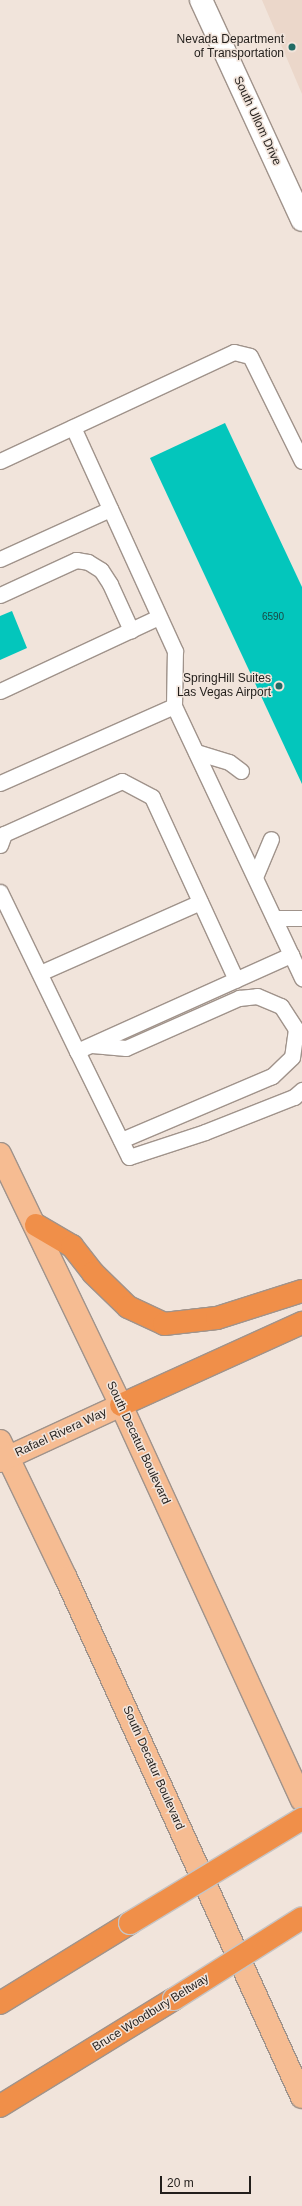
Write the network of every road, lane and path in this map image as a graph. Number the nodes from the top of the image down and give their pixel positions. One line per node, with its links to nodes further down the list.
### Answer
1 (201, 0): 2 (street, South Ullom Drive)
2 (302, 220)
3 (73, 427): 4 (lane); 5 (lane); 6 (lane)
4 (0, 461)
5 (302, 462)
6 (110, 509): 7 (lane); 9 (lane)
7 (0, 559)
8 (0, 595): 10 (lane)
9 (159, 617): 10 (lane); 12 (lane)
10 (131, 630): 11 (lane)
11 (0, 691)
12 (174, 706): 13 (lane); 15 (lane)
13 (196, 752): 14 (lane); 18 (lane)
14 (241, 771)
15 (0, 783)
16 (271, 839): 18 (lane)
17 (0, 845): 20 (lane)
18 (255, 877): 21 (lane)
19 (0, 892): 24 (lane)
20 (200, 902): 24 (lane); 26 (lane)
21 (274, 918): 22 (lane); 23 (lane)
22 (302, 918)
23 (291, 955): 25 (lane); 26 (lane)
24 (40, 973): 28 (lane)
25 (302, 978)
26 (236, 980): 27 (lane)
27 (92, 1045): 28 (lane); 30 (lane)
28 (77, 1051): 30 (lane)
29 (302, 1090): 30 (lane)
30 (121, 1140)
31 (0, 1154): 32 (main road, South Decatur Boulevard)
32 (36, 1225): 33 (highway); 35 (main road, South Decatur Boulevard)
33 (302, 1291)
34 (302, 1323): 35 (highway)
35 (121, 1404): 36 (main road, Rafael Rivera Way); 37 (main road, South Decatur Boulevard)
36 (2, 1453): 41 (main road, South Decatur Boulevard)
37 (302, 1800)
38 (302, 1819): 40 (highway, bridge)
39 (302, 1918): 42 (highway, Bruce Woodbury Beltway, bridge)
40 (0, 2003)
41 (302, 2097)
42 (0, 2106)

